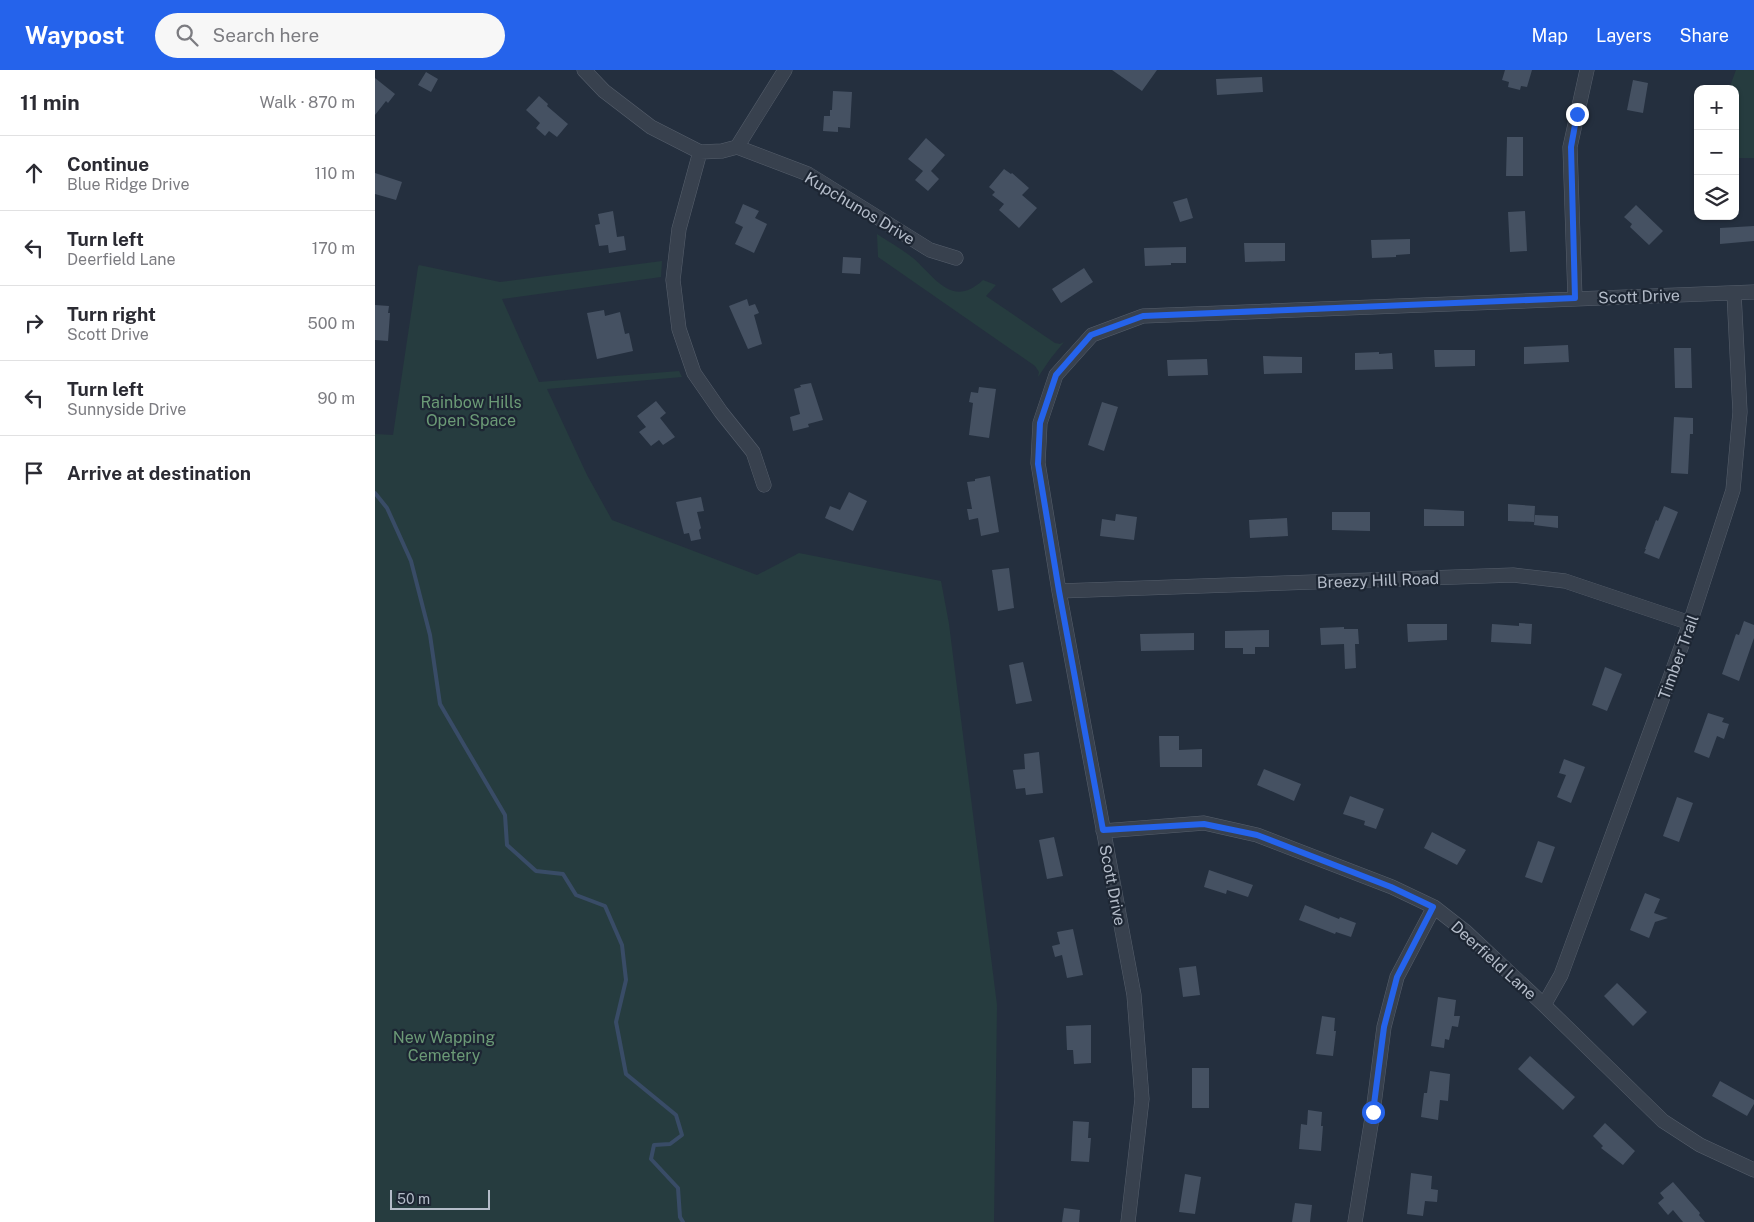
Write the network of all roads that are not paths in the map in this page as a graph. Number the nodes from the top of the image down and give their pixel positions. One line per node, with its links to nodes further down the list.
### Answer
1 (584, 70): 5 (street)
2 (785, 70): 4 (street)
3 (1587, 70): 9 (street)
4 (737, 147): 5 (street); 6 (street, Kupchunos Drive)
5 (700, 152): 10 (street)
6 (956, 258)
7 (1754, 292): 8 (street, Scott Drive)
8 (1734, 293): 9 (street, Scott Drive); 12 (street, Timber Trail)
9 (1575, 298): 11 (street, Scott Drive)
10 (764, 485)
11 (1059, 591): 12 (street, Breezy Hill Road); 13 (street, Scott Drive)
12 (1691, 623): 15 (street, Timber Trail)
13 (1103, 830): 14 (street, Deerfield Lane); 17 (street, Scott Drive)
14 (1433, 907): 15 (street, Deerfield Lane); 18 (street)
15 (1544, 1005): 16 (street, Deerfield Lane)
16 (1754, 1170)
17 (1128, 1222)
18 (1355, 1222)

